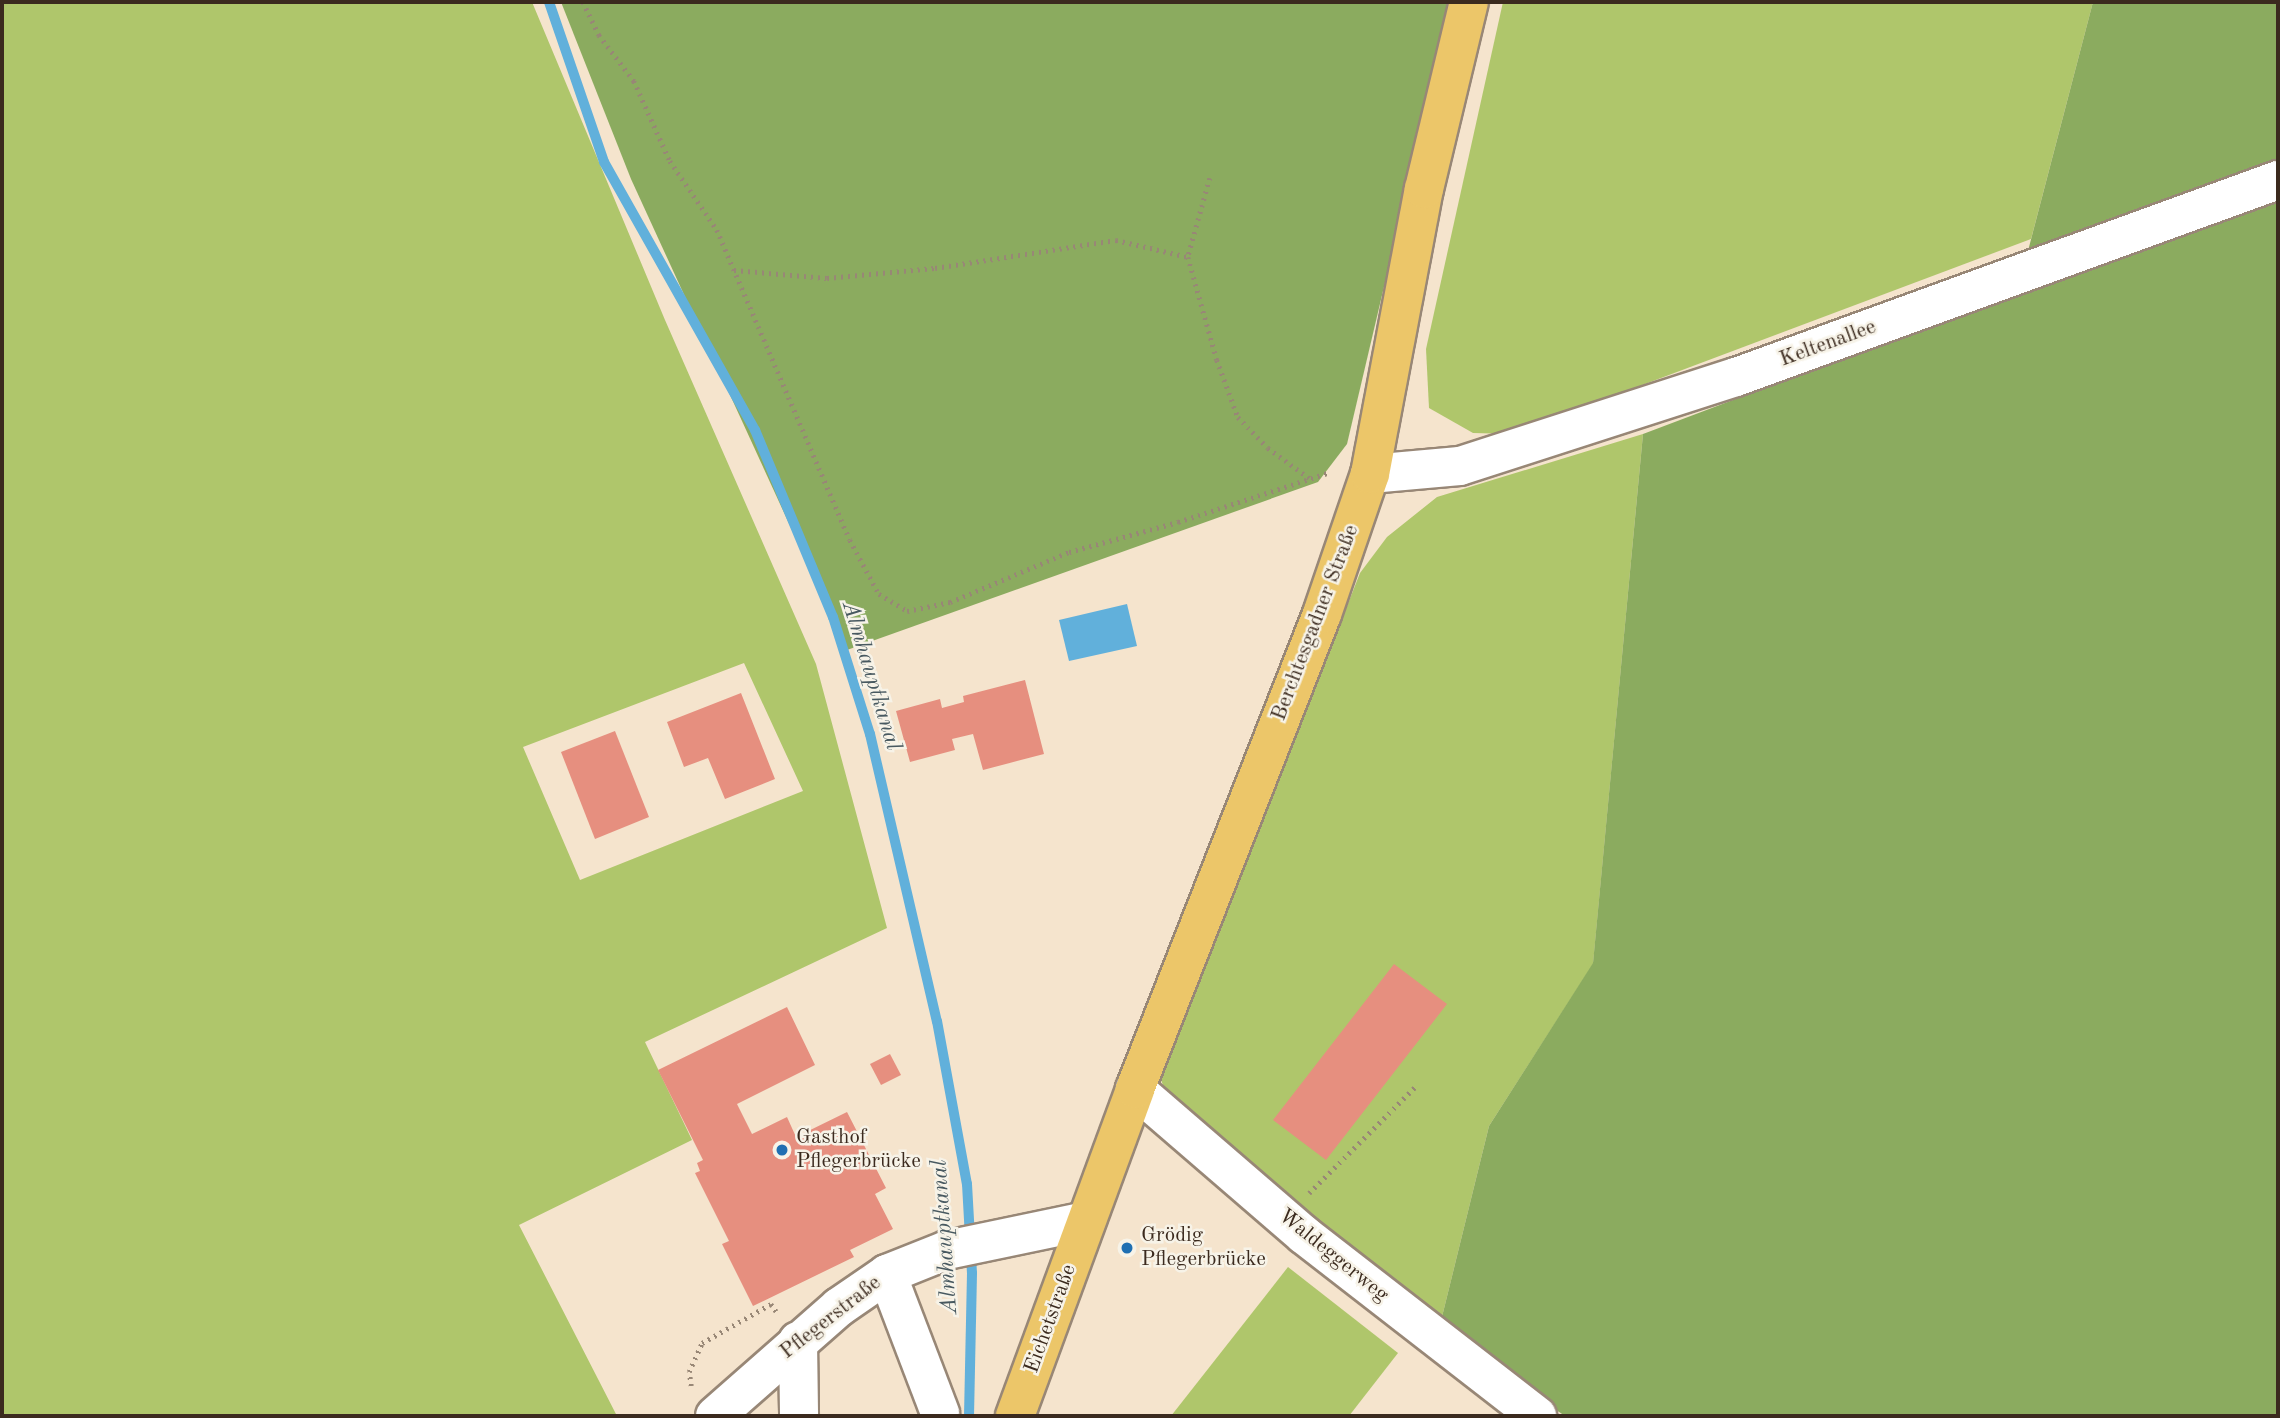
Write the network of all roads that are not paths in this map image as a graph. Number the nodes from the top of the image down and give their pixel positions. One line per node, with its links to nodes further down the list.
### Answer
1 (1469, 2): 3 (main road, Berchtesgadner Straße)
2 (2278, 180): 3 (street, Keltenallee)
3 (1370, 474): 4 (main road, Berchtesgadner Straße)
4 (1135, 1089): 5 (main road, Berchtesgadner Straße); 12 (street, Waldeggerweg)
5 (1086, 1221): 6 (street, Pflegerstraße); 11 (main road, Eichetstraße)
6 (887, 1274): 7 (street, Pflegerstraße); 9 (street)
7 (798, 1341): 8 (street, Pflegerstraße); 10 (street)
8 (705, 1407)
9 (940, 1413)
10 (799, 1416)
11 (1015, 1416)
12 (1537, 1416)

